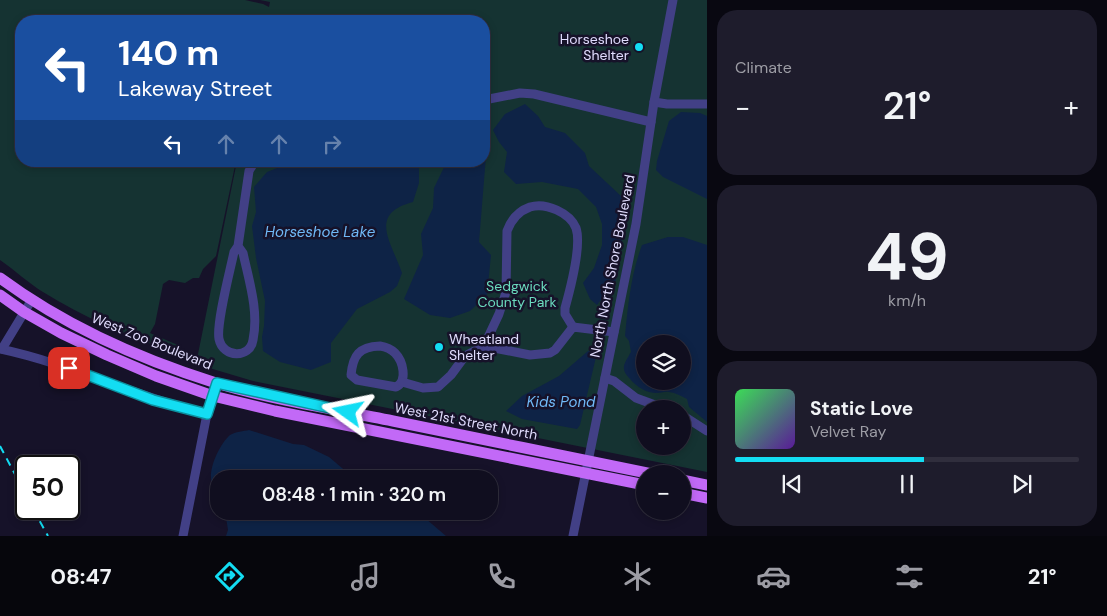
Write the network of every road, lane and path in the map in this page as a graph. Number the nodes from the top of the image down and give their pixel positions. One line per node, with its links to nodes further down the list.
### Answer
1 (672, 0): 3 (street, North North Shore Boulevard)
2 (490, 99): 5 (street)
3 (654, 102): 4 (street); 5 (street, North North Shore Boulevard)
4 (707, 104)
5 (651, 122): 13 (street, North North Shore Boulevard)
6 (252, 167): 7 (street)
7 (238, 246): 7 (street)
8 (0, 278): 10 (main road, West Zoo Boulevard)
9 (0, 295): 11 (main road, West Zoo Boulevard)
10 (31, 301): 11 (street); 18 (main road, West Zoo Boulevard)
11 (24, 312): 15 (street); 19 (main road, West Zoo Boulevard)
12 (573, 327): 13 (street); 14 (street); 14 (street)
13 (614, 332): 16 (street, North North Shore Boulevard)
14 (484, 346): 17 (street)
15 (1, 349): 21 (street)
16 (605, 378): 20 (street); 24 (street, North North Shore Boulevard)
17 (402, 382): 17 (street)
18 (217, 383): 19 (street); 24 (main road, West 21st Street North)
19 (213, 396): 21 (street); 26 (main road, West 21st Street North)
20 (641, 400)
21 (207, 414): 32 (street)
22 (691, 421): 23 (street)
23 (707, 431)
24 (588, 461): 25 (main road, West 21st Street North); 26 (street, North North Shore Boulevard)
25 (636, 471)
26 (586, 473): 28 (main road, West 21st Street North); 33 (street, North North Shore Boulevard)
27 (691, 482): 29 (main road)
28 (636, 483)
29 (707, 485)
30 (691, 495): 31 (main road)
31 (707, 498)
32 (183, 535)
33 (573, 536)

